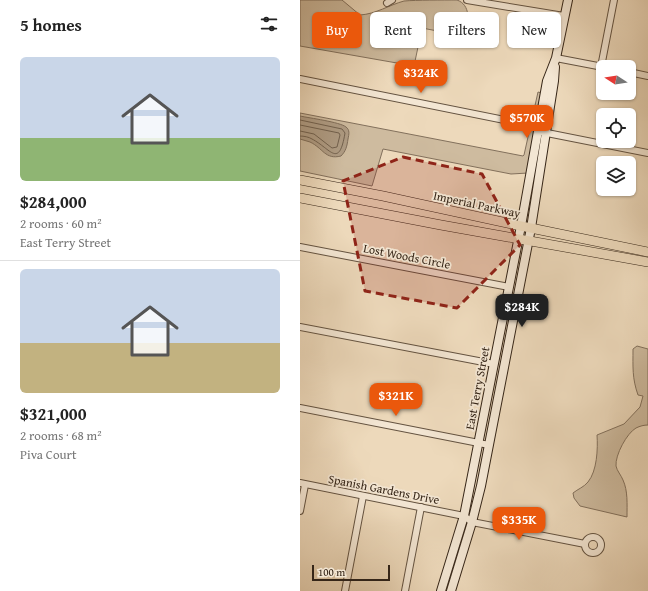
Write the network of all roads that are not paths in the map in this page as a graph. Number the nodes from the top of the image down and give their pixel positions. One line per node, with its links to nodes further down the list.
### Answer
1 (467, 0): 4 (street)
2 (568, 0): 4 (street, East Terry Street)
3 (614, 0): 6 (street)
4 (564, 16): 5 (street, East Terry Street)
5 (556, 58): 7 (street); 11 (street, East Terry Street)
6 (603, 60)
7 (596, 66)
8 (636, 73): 9 (street)
9 (648, 76)
10 (300, 79): 11 (street)
11 (541, 130): 12 (street); 15 (street, East Terry Street); 16 (street)
12 (648, 154)
13 (300, 180): 15 (main road, Imperial Parkway)
14 (300, 198): 17 (main road)
15 (521, 226): 16 (main road, Imperial Parkway); 17 (street, East Terry Street)
16 (531, 228): 18 (street); 20 (main road, Imperial Parkway)
17 (519, 239): 18 (main road); 22 (street, East Terry Street)
18 (529, 241): 21 (main road); 26 (street)
19 (300, 247): 22 (street, Lost Woods Circle)
20 (648, 252)
21 (648, 262)
22 (509, 287): 24 (street, East Terry Street)
23 (300, 327): 24 (street)
24 (494, 364): 26 (street); 27 (street, East Terry Street)
25 (300, 408): 27 (street)
26 (493, 424): 28 (street)
27 (479, 443): 28 (street); 33 (street, East Terry Street)
28 (489, 445): 34 (street)
29 (302, 484): 30 (street, Spanish Gardens Drive); 32 (street)
30 (363, 496): 31 (street, Spanish Gardens Drive); 36 (street)
31 (421, 507): 33 (street, Spanish Gardens Drive); 37 (street)
32 (300, 511)
33 (464, 516): 34 (street); 38 (street, East Terry Street)
34 (472, 522): 35 (street); 39 (street)
35 (584, 544)
36 (345, 591)
37 (405, 591)
38 (441, 591)
39 (451, 591)

